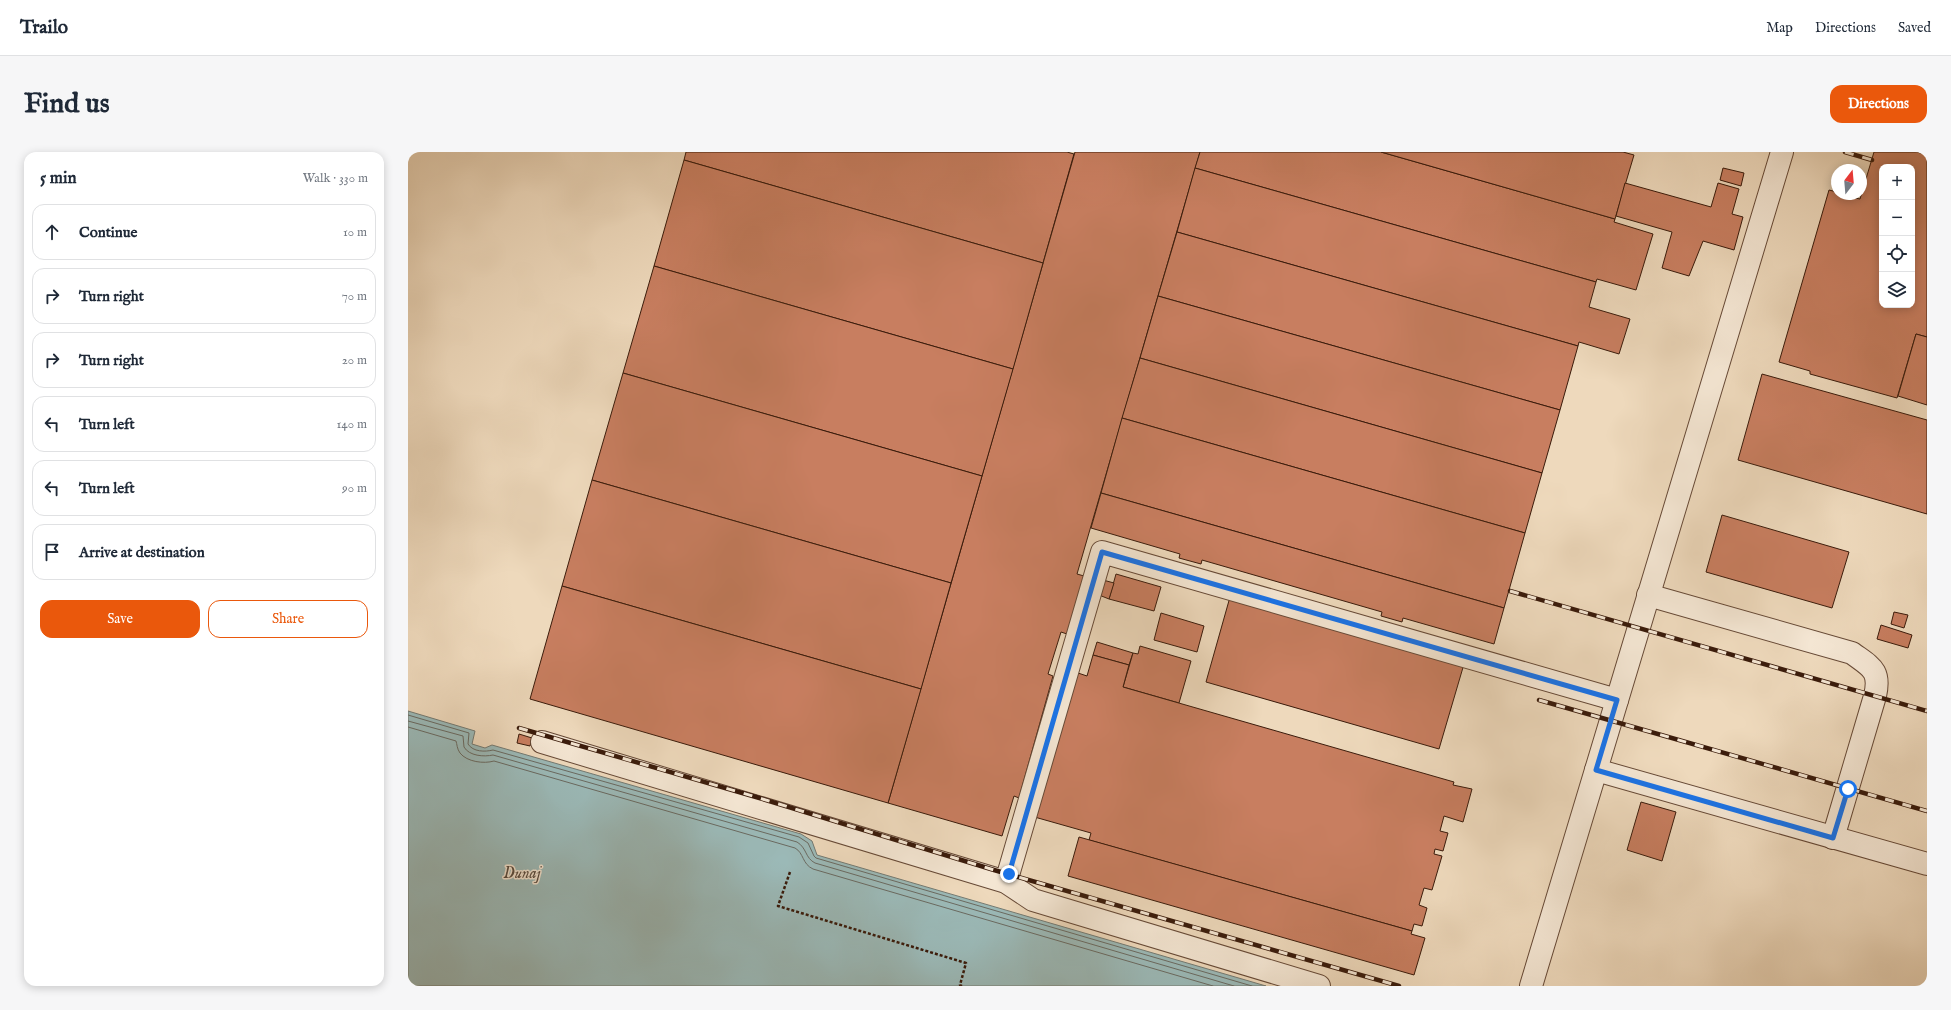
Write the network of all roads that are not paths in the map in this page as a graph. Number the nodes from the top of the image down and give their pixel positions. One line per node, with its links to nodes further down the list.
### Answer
1 (1782, 152): 2 (lane)
2 (1648, 595): 3 (lane); 6 (lane)
3 (1617, 700): 5 (lane); 8 (lane)
4 (542, 742): 8 (lane)
5 (1596, 770): 6 (lane); 10 (lane)
6 (1833, 838): 7 (lane)
7 (1927, 864)
8 (1006, 882): 9 (lane)
9 (1319, 986)
10 (1531, 986)

